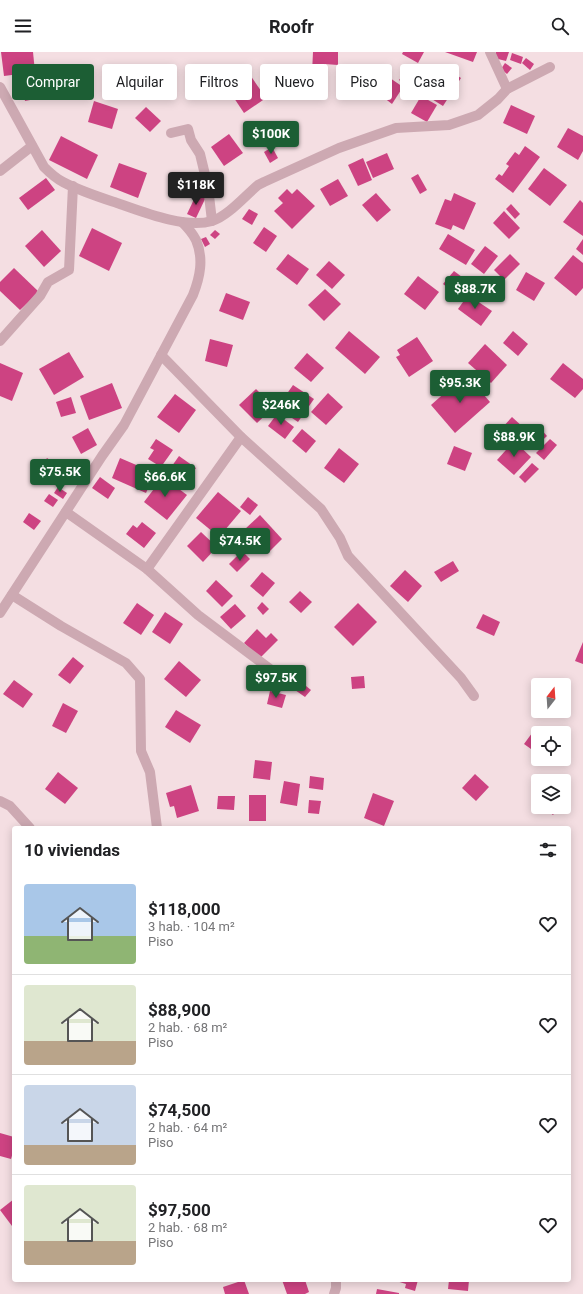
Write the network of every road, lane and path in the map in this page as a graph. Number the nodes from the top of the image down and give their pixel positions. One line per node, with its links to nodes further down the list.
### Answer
1 (490, 52): 4 (street)
2 (550, 67): 4 (street)
3 (0, 87): 6 (street)
4 (507, 89): 9 (street)
5 (172, 133): 9 (street)
6 (32, 146): 7 (street); 8 (street)
7 (0, 171)
8 (73, 186): 10 (street); 11 (street)
9 (212, 221): 10 (street)
10 (182, 222): 12 (street)
11 (0, 341)
12 (161, 355): 13 (street); 14 (street)
13 (241, 437): 15 (street); 19 (street)
14 (66, 512): 15 (street); 16 (street)
15 (147, 569): 18 (street)
16 (12, 595): 17 (street); 22 (street)
17 (0, 613)
18 (270, 669)
19 (474, 696)
20 (0, 801): 21 (street)
21 (28, 826)
22 (157, 826)
23 (336, 1282): 24 (street)
24 (334, 1294)

